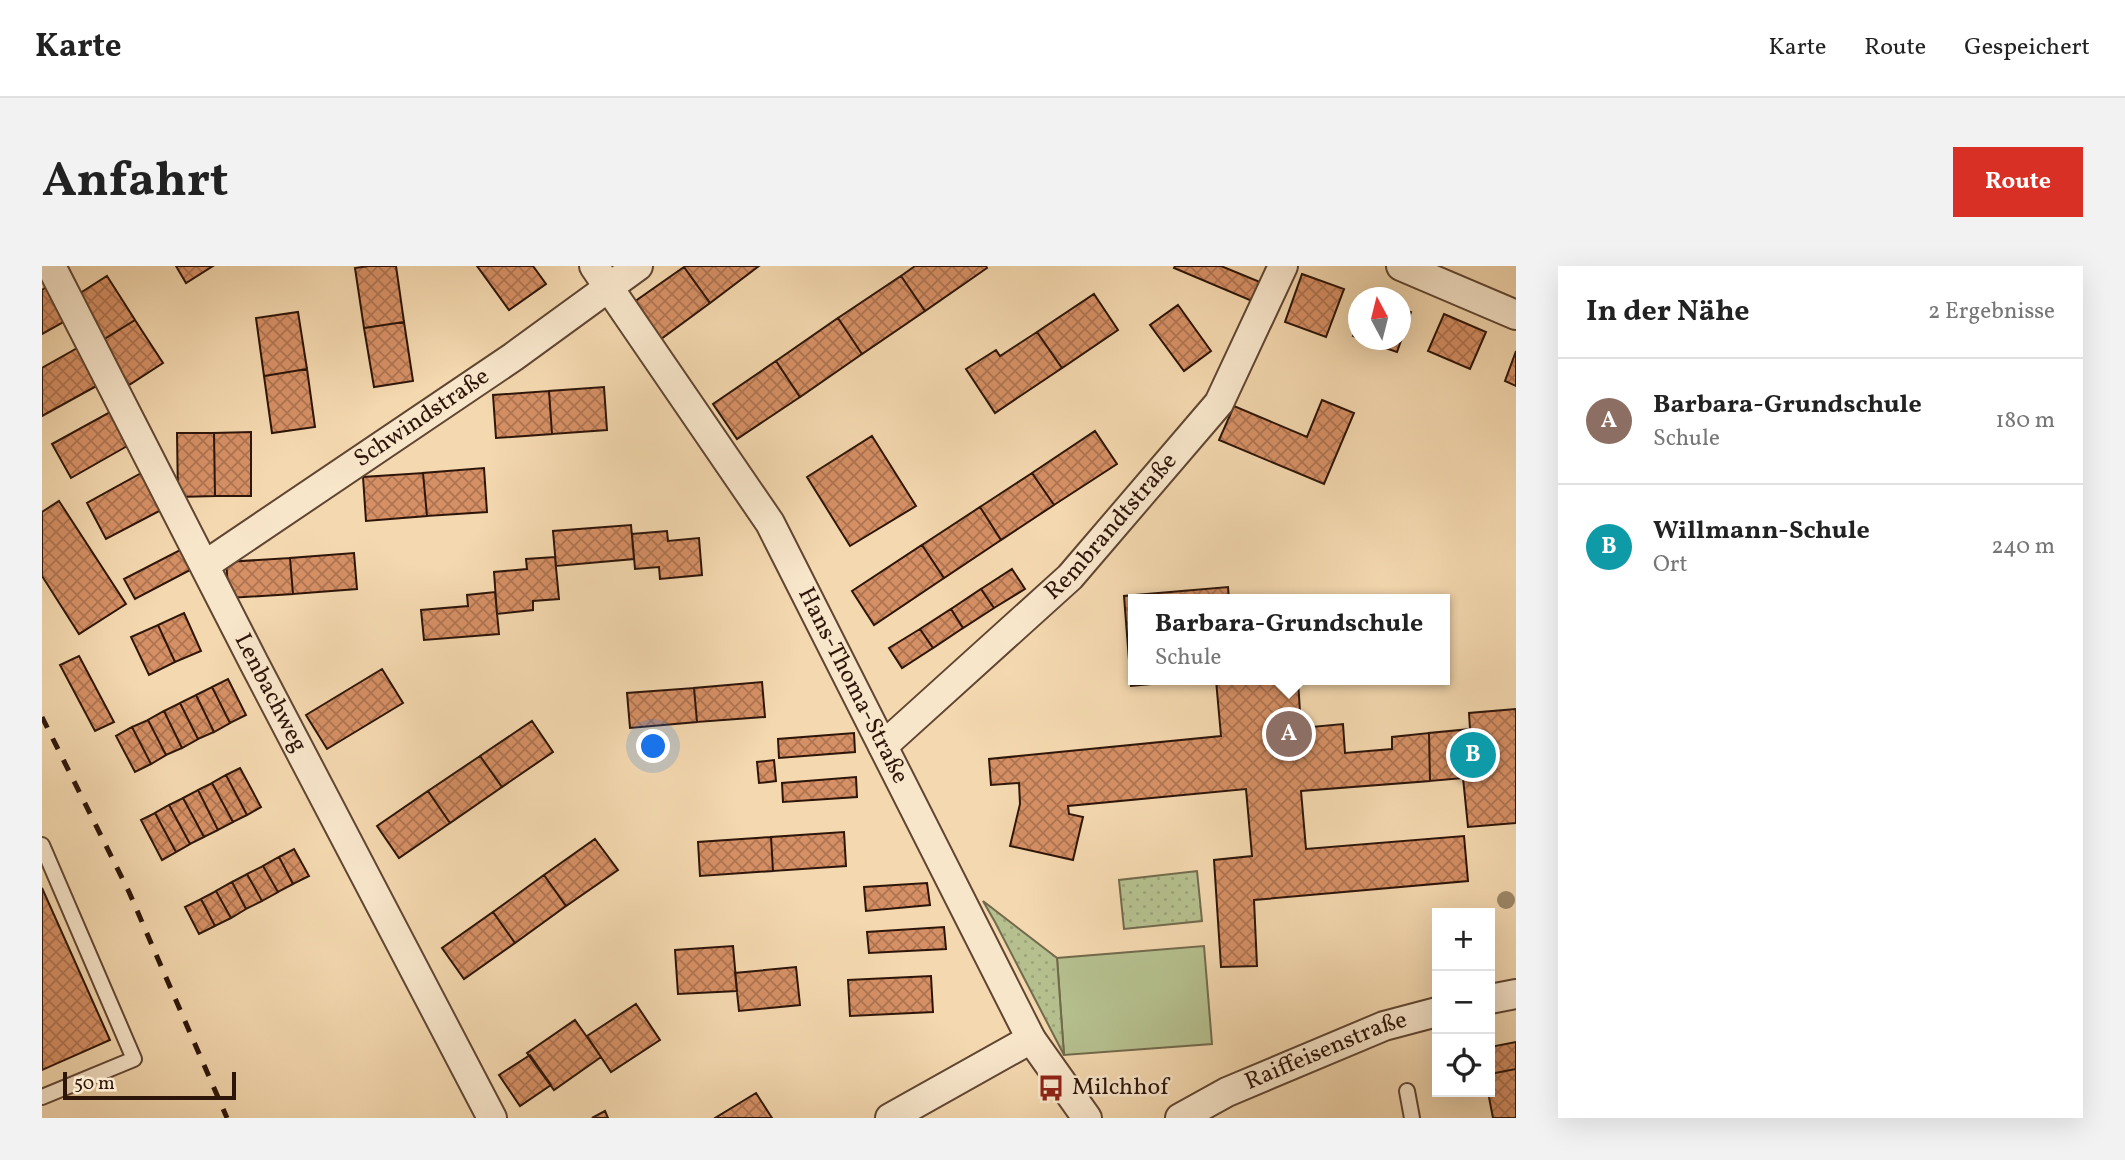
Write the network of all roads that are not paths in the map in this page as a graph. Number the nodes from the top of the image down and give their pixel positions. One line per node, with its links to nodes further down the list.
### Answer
1 (638, 266): 5 (street, Schwindstraße)
2 (1283, 266): 8 (street, Rembrandtstraße)
3 (1401, 266): 6 (street)
4 (60, 269): 7 (street, Lenbachweg)
5 (601, 276): 7 (street, Schwindstraße); 8 (street, Hans-Thoma-Straße)
6 (1516, 315)
7 (205, 565): 16 (street, Lenbachweg)
8 (883, 746): 13 (street, Hans-Thoma-Straße)
9 (42, 845): 15 (lane)
10 (1516, 994): 11 (street)
11 (1495, 998)
12 (1432, 1013): 19 (street, Raiffeisenstraße)
13 (1031, 1039): 17 (street); 18 (street, Hans-Thoma-Straße)
14 (1407, 1091): 20 (lane)
15 (42, 1097)
16 (492, 1118)
17 (890, 1118)
18 (1087, 1118)
19 (1181, 1118)
20 (1412, 1118)

